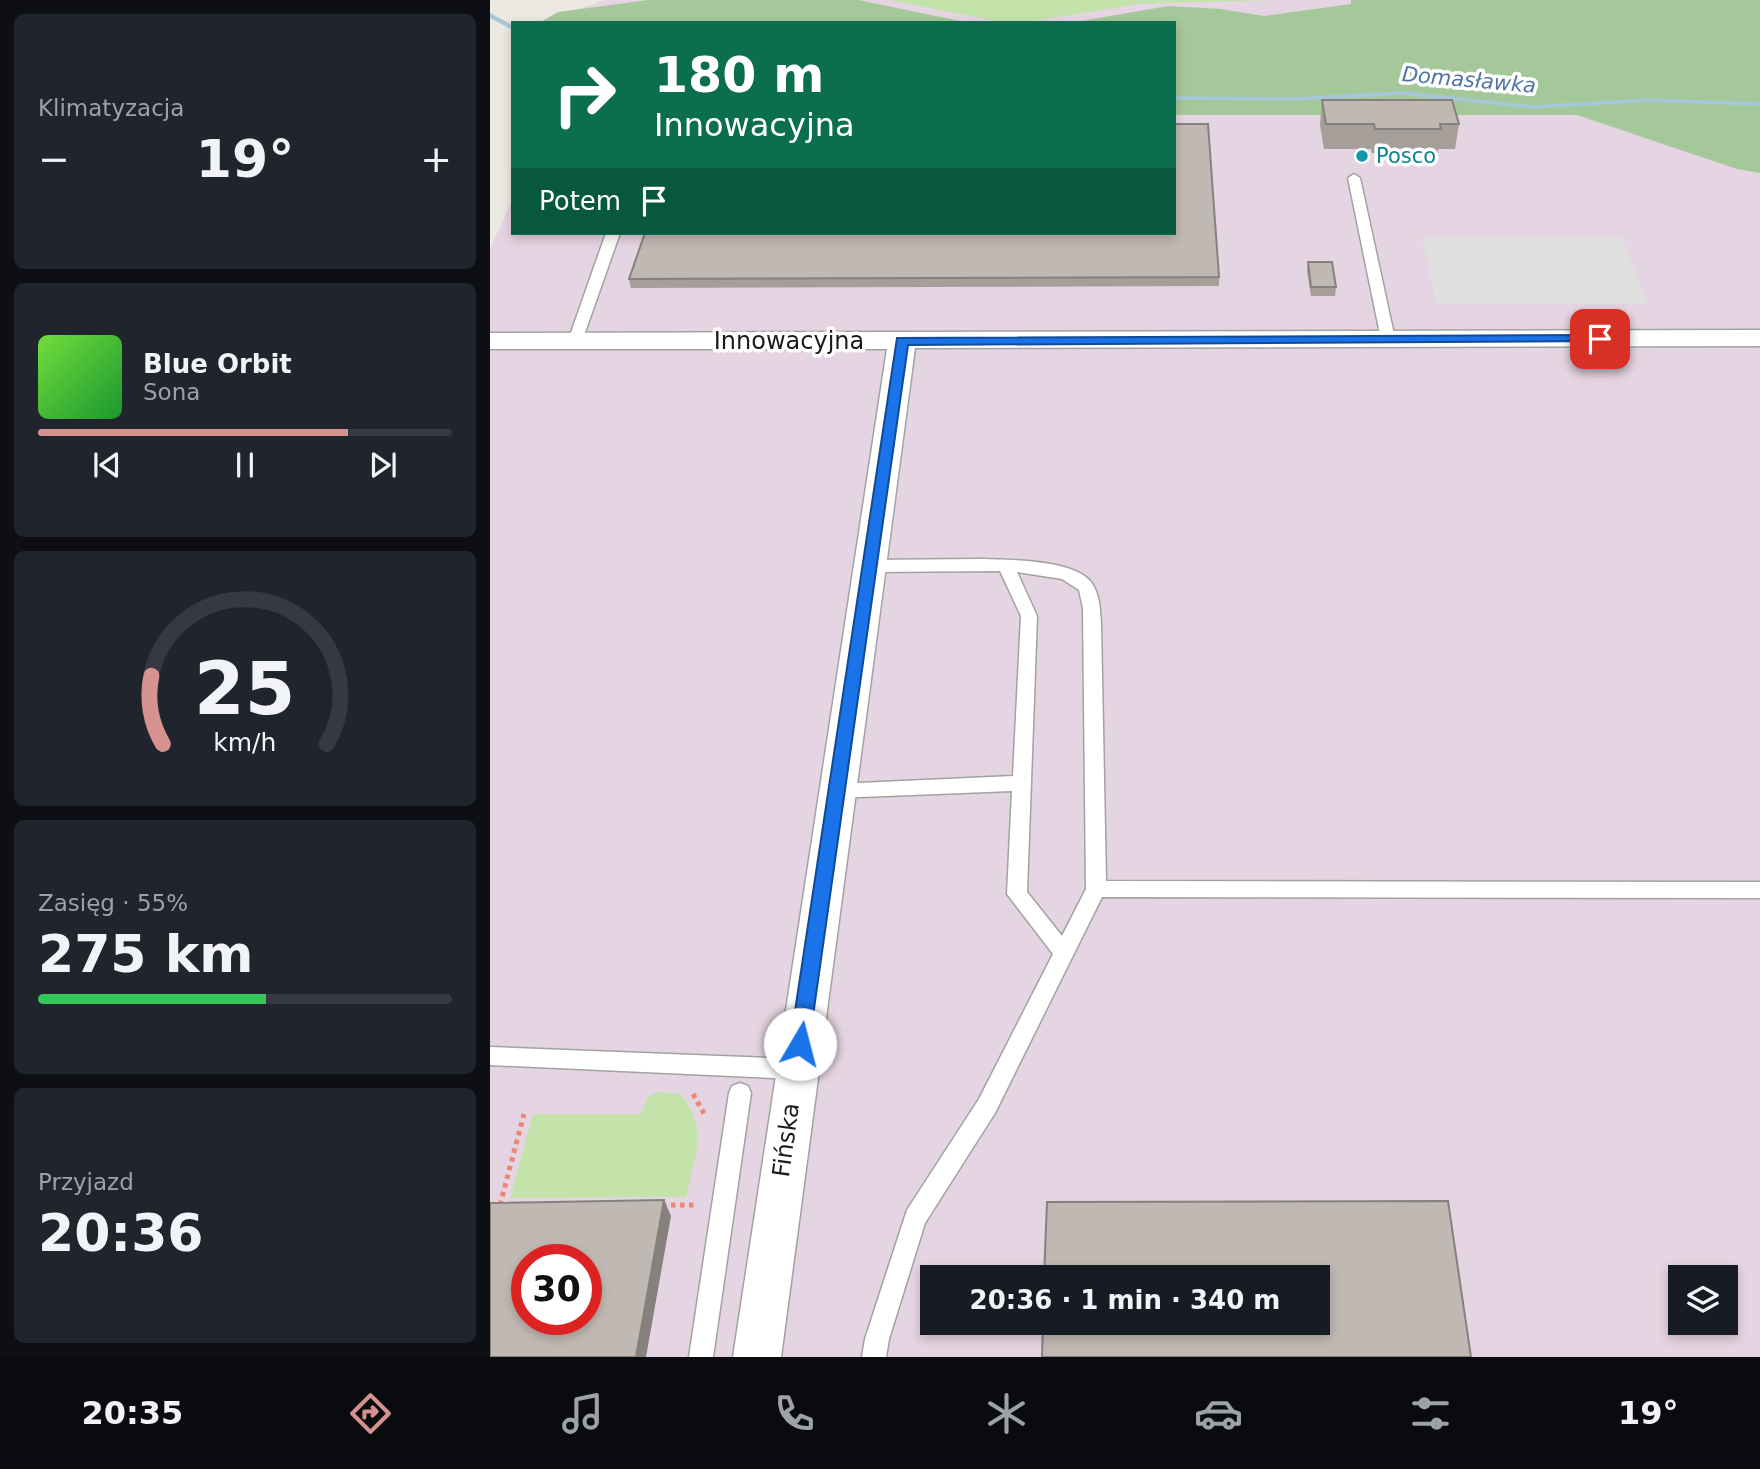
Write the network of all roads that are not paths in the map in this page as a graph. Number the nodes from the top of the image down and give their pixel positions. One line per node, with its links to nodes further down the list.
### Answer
1 (1354, 178): 4 (lane)
2 (612, 235): 6 (lane)
3 (1760, 338): 4 (street, Innowacyjna)
4 (1388, 339): 7 (street, Innowacyjna)
5 (490, 341): 6 (street, Innowacyjna)
6 (575, 341): 7 (street, Innowacyjna)
7 (902, 341): 9 (street, Fińska)
8 (1006, 565): 9 (lane); 10 (lane); 12 (lane)
9 (869, 566): 11 (street, Fińska)
10 (1021, 783): 11 (lane); 14 (lane)
11 (836, 791): 16 (street, Fińska)
12 (1096, 889): 13 (lane); 14 (lane)
13 (1760, 890)
14 (1064, 953): 20 (lane)
15 (490, 1056): 16 (lane)
16 (796, 1069): 19 (street, Fińska)
17 (740, 1093): 18 (lane)
18 (701, 1357)
19 (757, 1357)
20 (874, 1357)

